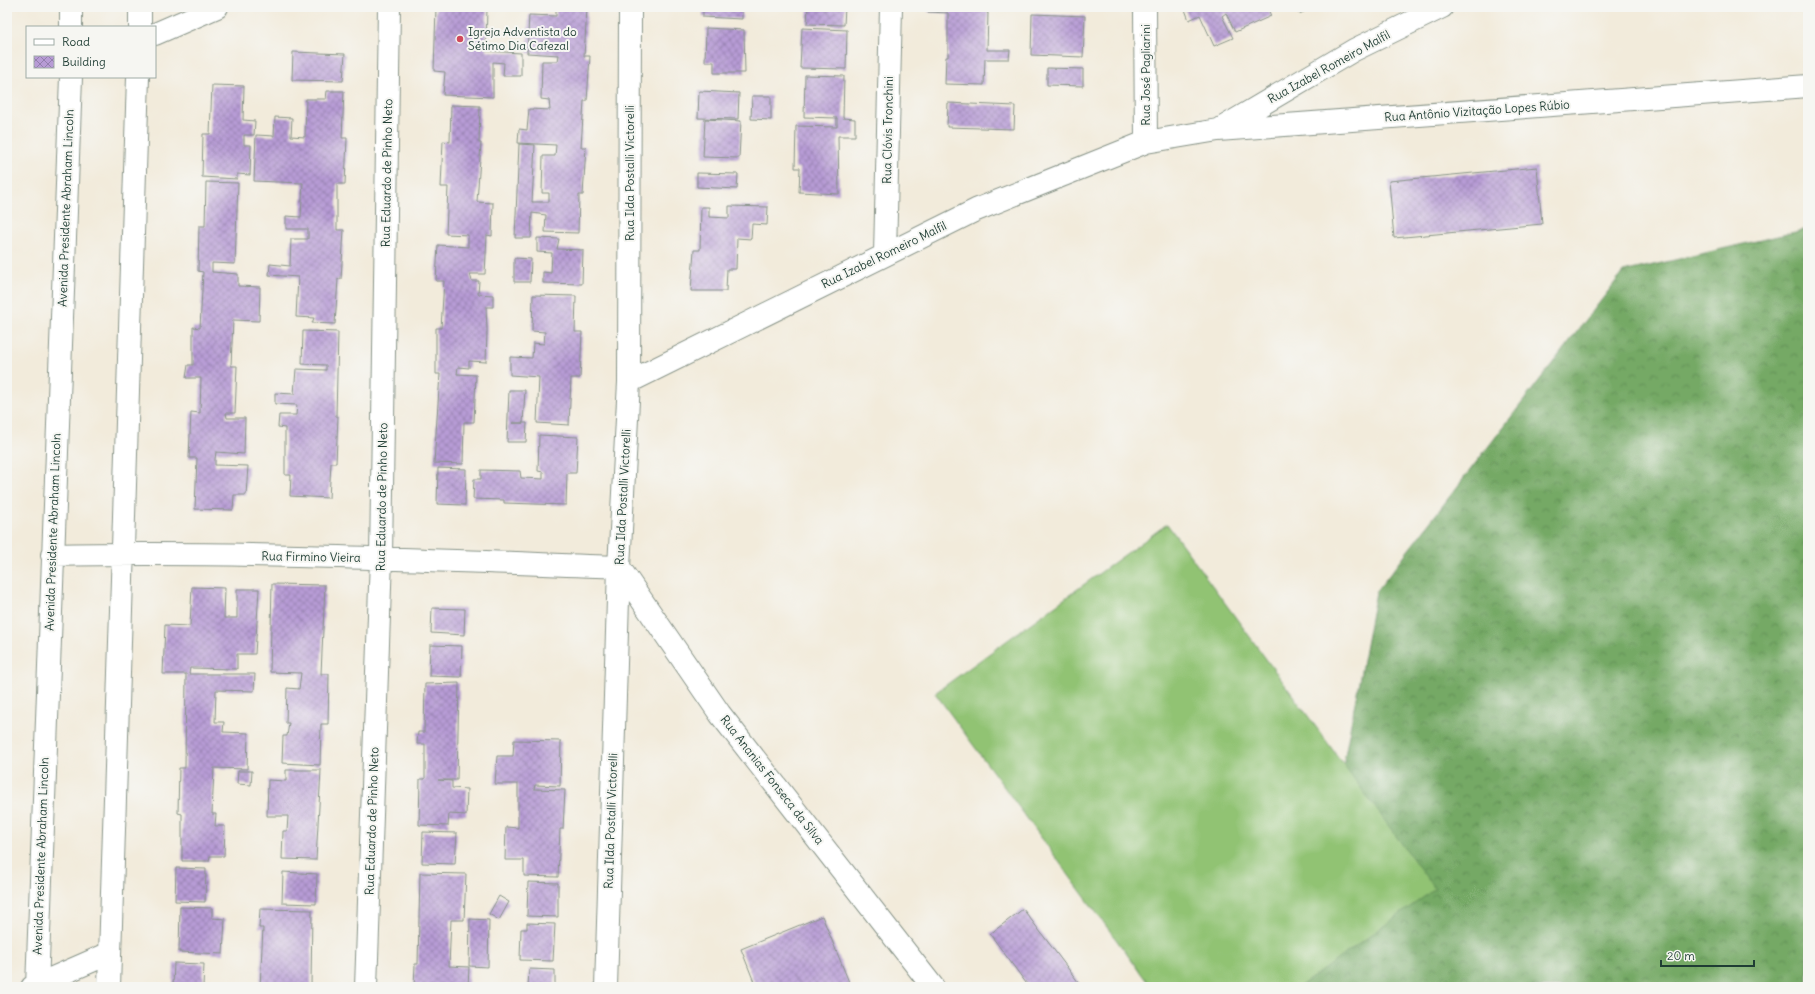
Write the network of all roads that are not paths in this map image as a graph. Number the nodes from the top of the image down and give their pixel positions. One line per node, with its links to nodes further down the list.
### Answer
1 (71, 7): 9 (street)
2 (140, 7): 10 (street)
3 (217, 7): 11 (street)
4 (389, 7): 21 (street, Rua Eduardo de Pinho Neto)
5 (630, 7): 18 (street, Rua Ilda Postalli Victorelli)
6 (891, 7): 17 (street, Rua Clóvis Tronchini)
7 (1145, 7): 16 (street, Rua José Pagliarini)
8 (1442, 7): 15 (street, Rua Izabel Romeiro Malfil)
9 (71, 26)
10 (140, 26)
11 (156, 34)
12 (71, 78): 20 (street, Avenida Presidente Abraham Lincoln)
13 (138, 78): 19 (street)
14 (1808, 86): 15 (street, Rua Antônio Vizitação Lopes Rúbio)
15 (1218, 130): 16 (street, Rua Antônio Vizitação Lopes Rúbio)
16 (1146, 142): 17 (street, Rua Izabel Romeiro Malfil)
17 (885, 254): 18 (street, Rua Izabel Romeiro Malfil)
18 (629, 382): 22 (street, Rua Ilda Postalli Victorelli)
19 (123, 554): 20 (street, Rua Firmino Vieira); 21 (street, Rua Firmino Vieira); 23 (street)
20 (52, 555): 24 (street, Avenida Presidente Abraham Lincoln)
21 (381, 558): 22 (street, Rua Firmino Vieira); 26 (street, Rua Eduardo de Pinho Neto)
22 (619, 567): 27 (street, Rua Ilda Postalli Victorelli); 28 (street, Rua Ananias Fonseca da Silva)
23 (110, 953): 24 (street); 25 (street)
24 (35, 986)
25 (109, 987)
26 (366, 987)
27 (606, 987)
28 (933, 987)

